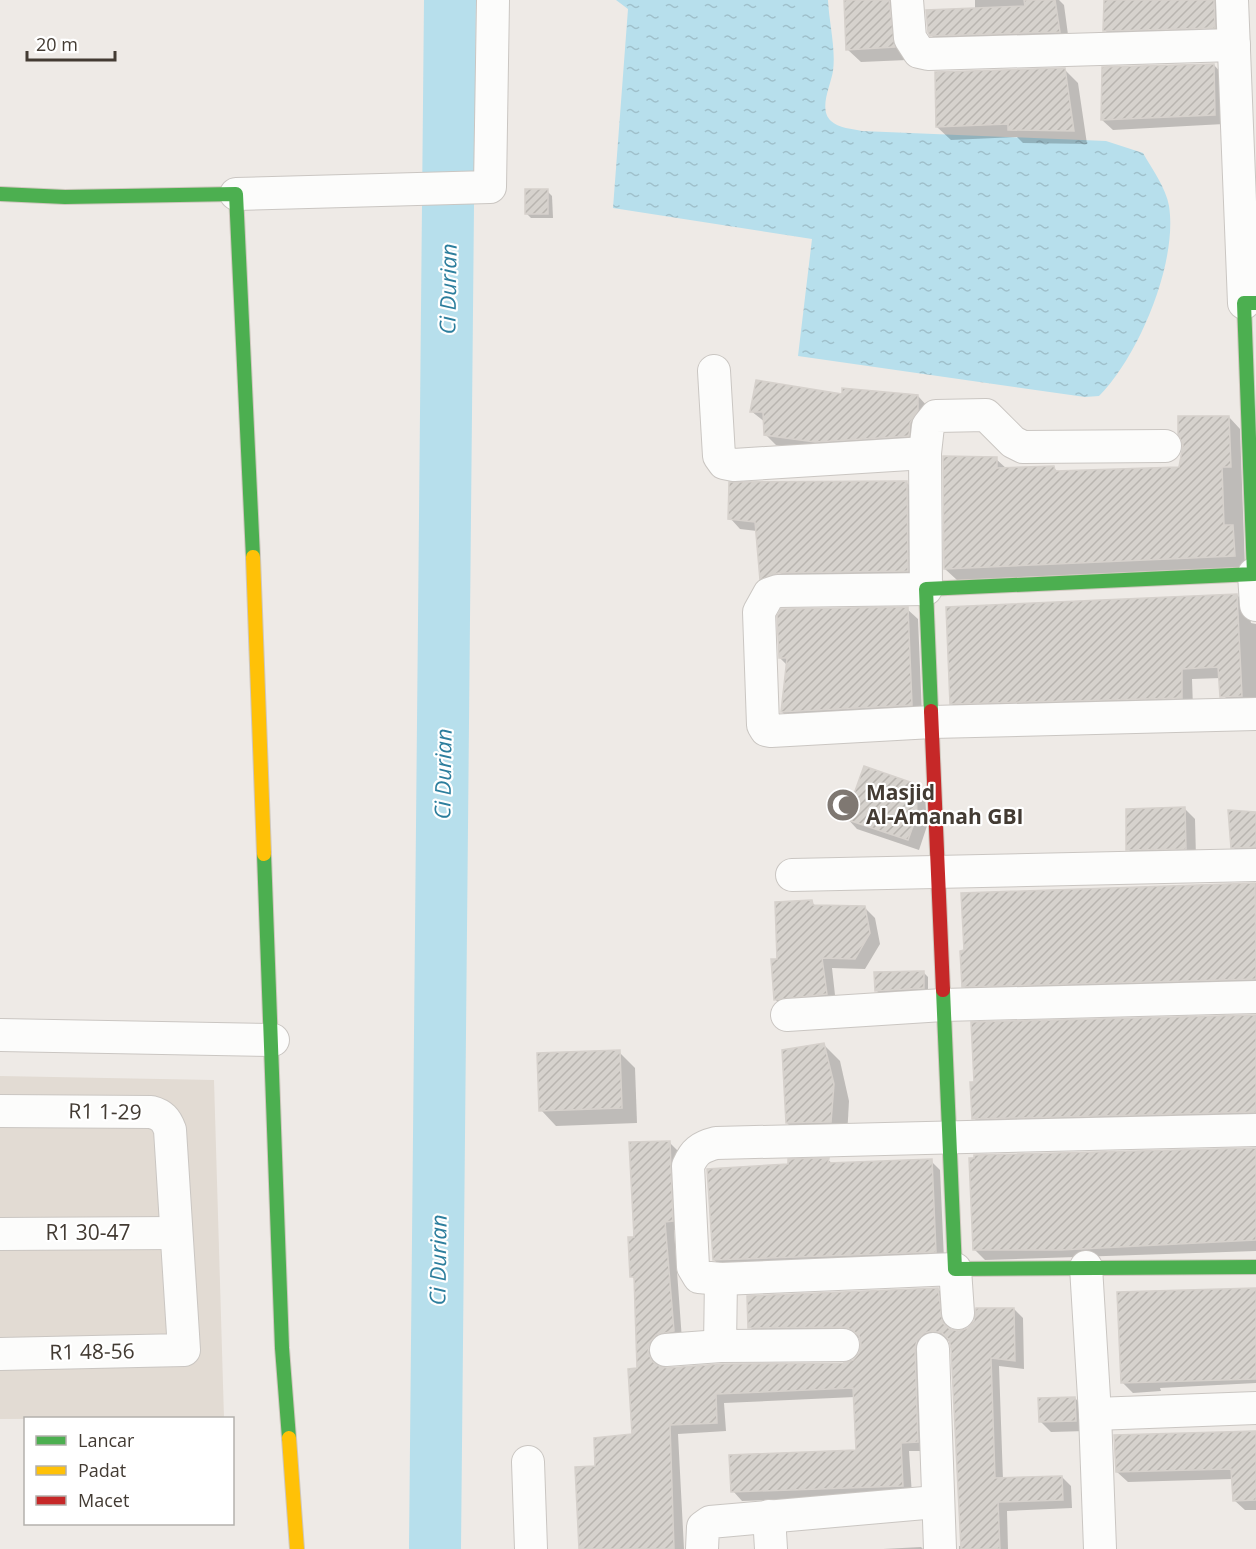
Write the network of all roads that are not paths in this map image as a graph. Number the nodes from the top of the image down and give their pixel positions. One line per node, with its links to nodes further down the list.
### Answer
1 (493, 0): 6 (street)
2 (907, 0): 4 (street)
3 (1232, 0): 4 (street)
4 (1234, 45): 7 (street)
5 (0, 194): 6 (street)
6 (237, 194): 22 (street)
7 (1250, 303): 12 (street)
8 (714, 371): 10 (street)
9 (1165, 446): 10 (street)
10 (926, 453): 11 (street)
11 (926, 589): 12 (street); 14 (street); 14 (street)
12 (1255, 590)
13 (1256, 714): 14 (street)
14 (932, 722): 16 (street)
15 (1256, 866): 16 (street)
16 (938, 872): 17 (street); 19 (street)
17 (792, 875)
18 (1256, 998): 19 (street)
19 (943, 1005): 20 (street); 25 (street)
20 (788, 1015)
21 (0, 1035): 22 (street)
22 (273, 1040): 43 (street)
23 (0, 1111): 26 (street, R1 1-29)
24 (1256, 1130): 25 (street)
25 (948, 1138): 30 (street); 31 (street)
26 (176, 1233): 27 (street, R1 30-47); 37 (street, R1 48-56)
27 (0, 1234)
28 (1086, 1267): 29 (street); 30 (street); 39 (street)
29 (1256, 1268)
30 (954, 1269): 31 (street); 32 (street)
31 (721, 1279): 34 (street)
32 (958, 1313)
33 (843, 1345): 34 (street)
34 (720, 1346): 36 (street)
35 (933, 1349): 41 (street)
36 (666, 1350)
37 (0, 1354)
38 (1256, 1408): 39 (street)
39 (1095, 1414): 48 (street)
40 (528, 1462): 44 (street)
41 (936, 1502): 42 (street); 47 (street)
42 (769, 1516): 45 (street); 46 (street)
43 (297, 1549)
44 (531, 1549)
45 (702, 1549)
46 (771, 1549)
47 (940, 1549)
48 (1100, 1549)

